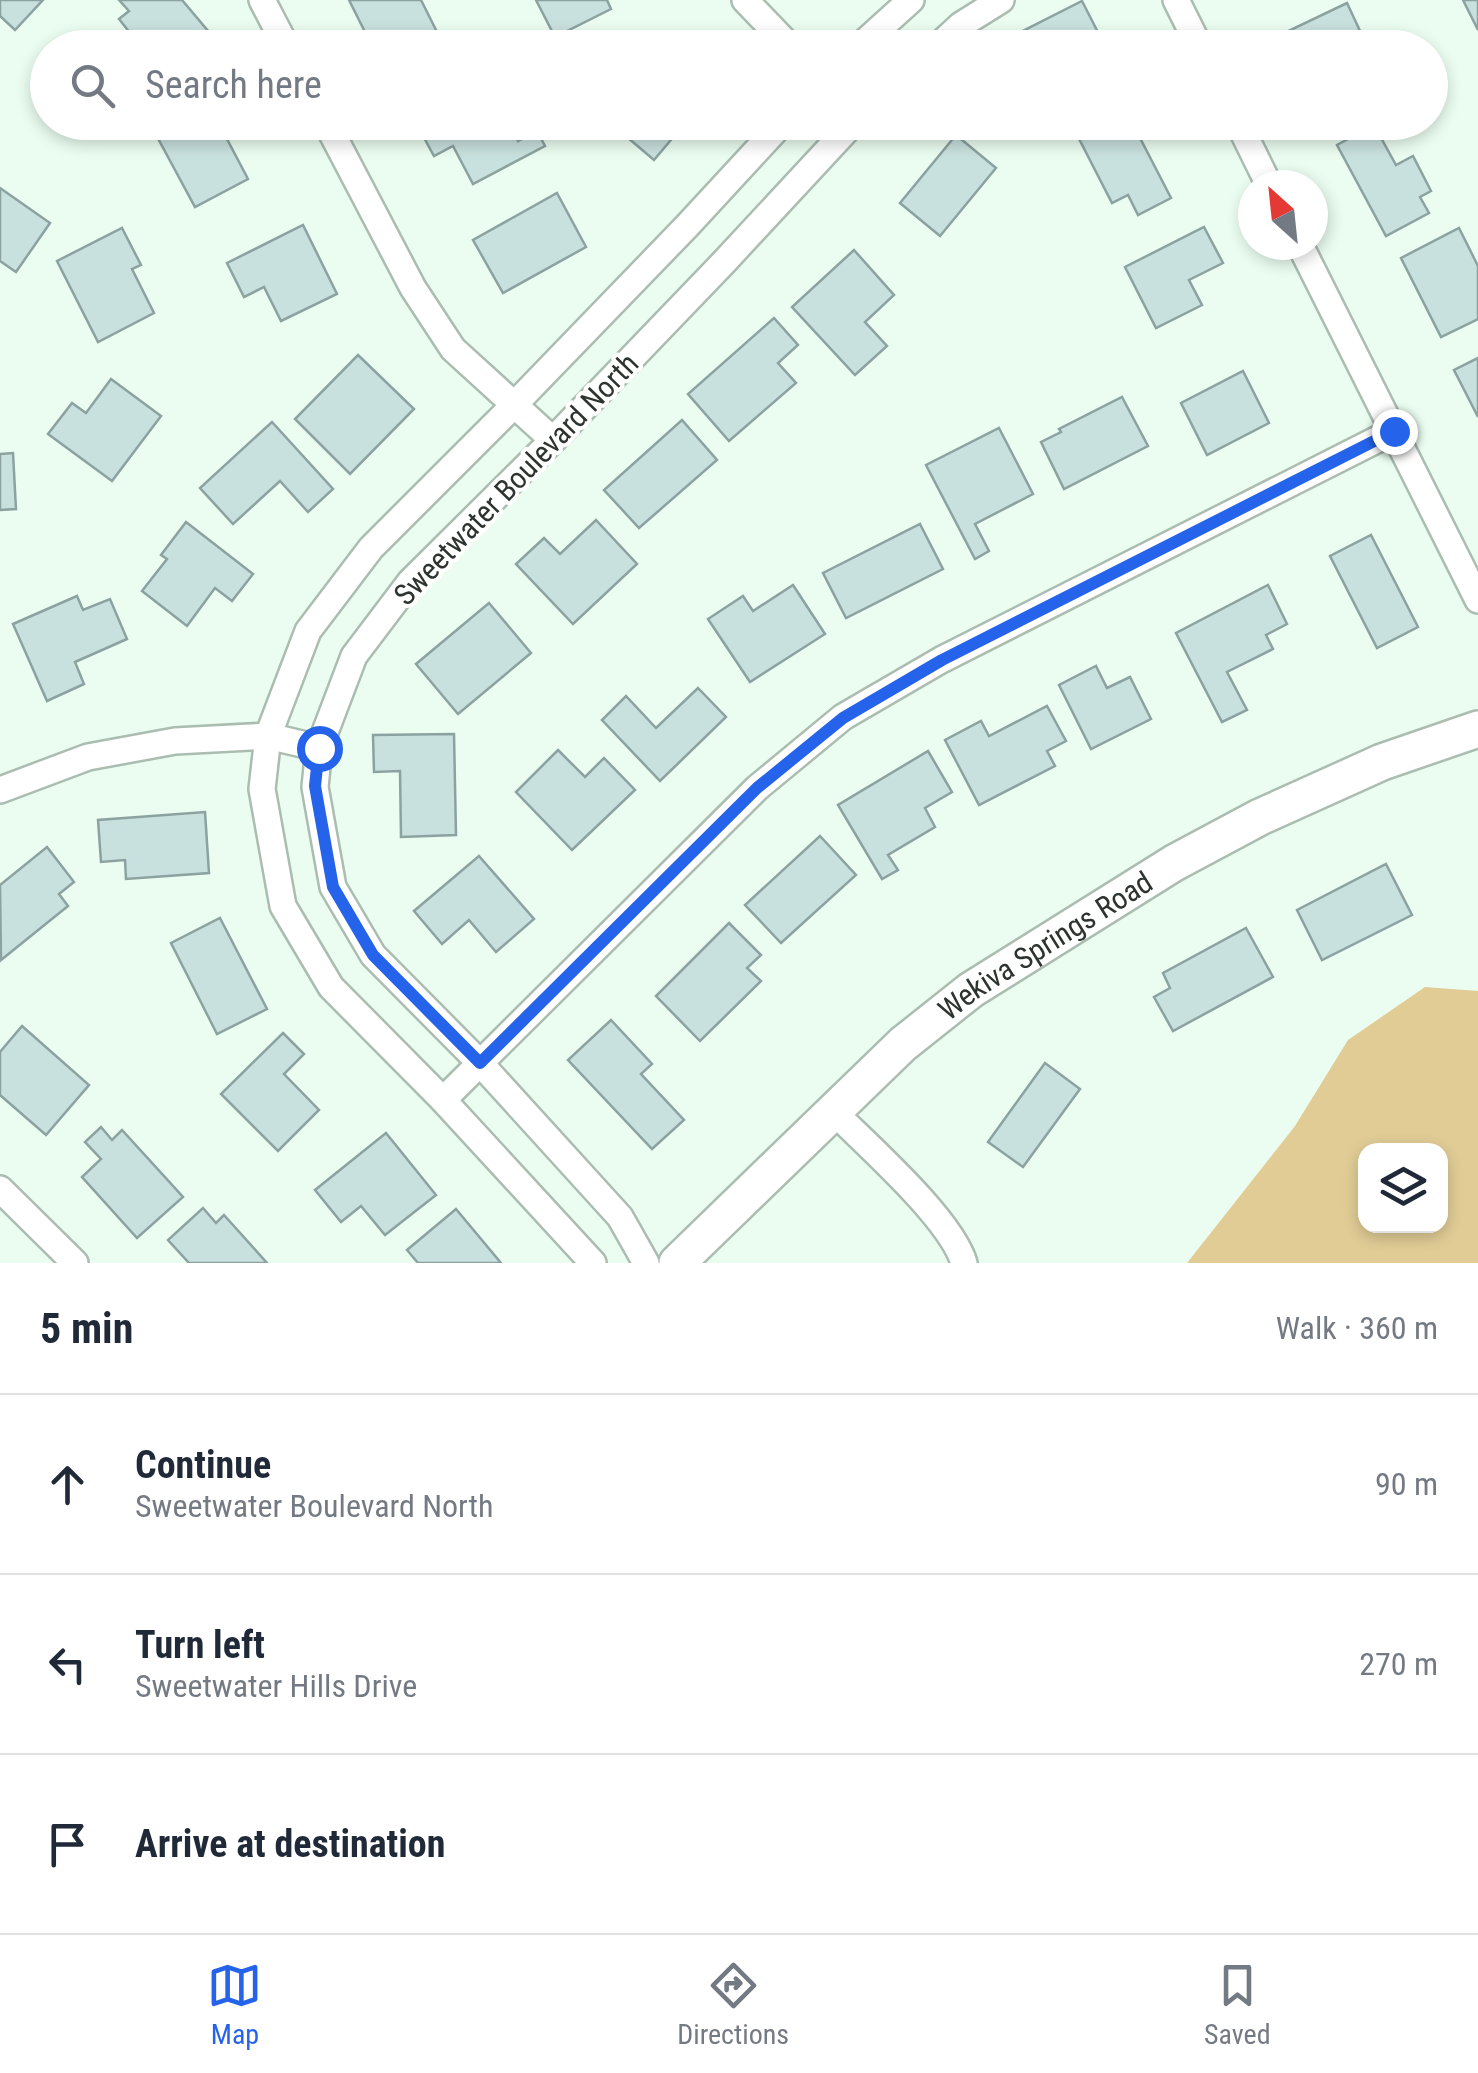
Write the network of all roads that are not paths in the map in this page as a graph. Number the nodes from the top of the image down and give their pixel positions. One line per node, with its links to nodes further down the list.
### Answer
1 (262, 0): 6 (street)
2 (746, 0): 7 (street)
3 (911, 0): 8 (street)
4 (1001, 0): 9 (street)
5 (1176, 0): 10 (street)
6 (278, 30)
7 (774, 30)
8 (878, 30)
9 (956, 30)
10 (1191, 30)
11 (335, 140): 17 (street)
12 (767, 140): 17 (street, Sweetwater Boulevard North)
13 (837, 140): 19 (street, Sweetwater Boulevard North)
14 (1247, 140): 15 (street)
15 (1262, 170)
16 (1308, 260): 18 (street)
17 (516, 404): 19 (street); 22 (street, Sweetwater Boulevard North)
18 (1394, 431): 20 (street); 25 (street)
19 (553, 440): 23 (street, Sweetwater Boulevard North)
20 (1478, 600)
21 (1478, 728): 27 (main road, Wekiva Springs Road)
22 (268, 736): 23 (street); 24 (street); 26 (street, Sweetwater Boulevard North)
23 (319, 748): 25 (street, Sweetwater Boulevard North)
24 (0, 790)
25 (480, 1063): 26 (street); 31 (street, Sweetwater Boulevard North)
26 (443, 1100): 30 (street, Sweetwater Boulevard North)
27 (834, 1112): 32 (main road, Wekiva Springs Road); 33 (street)
28 (0, 1189): 29 (street)
29 (75, 1263)
30 (593, 1263)
31 (646, 1263)
32 (676, 1263)
33 (964, 1263)

